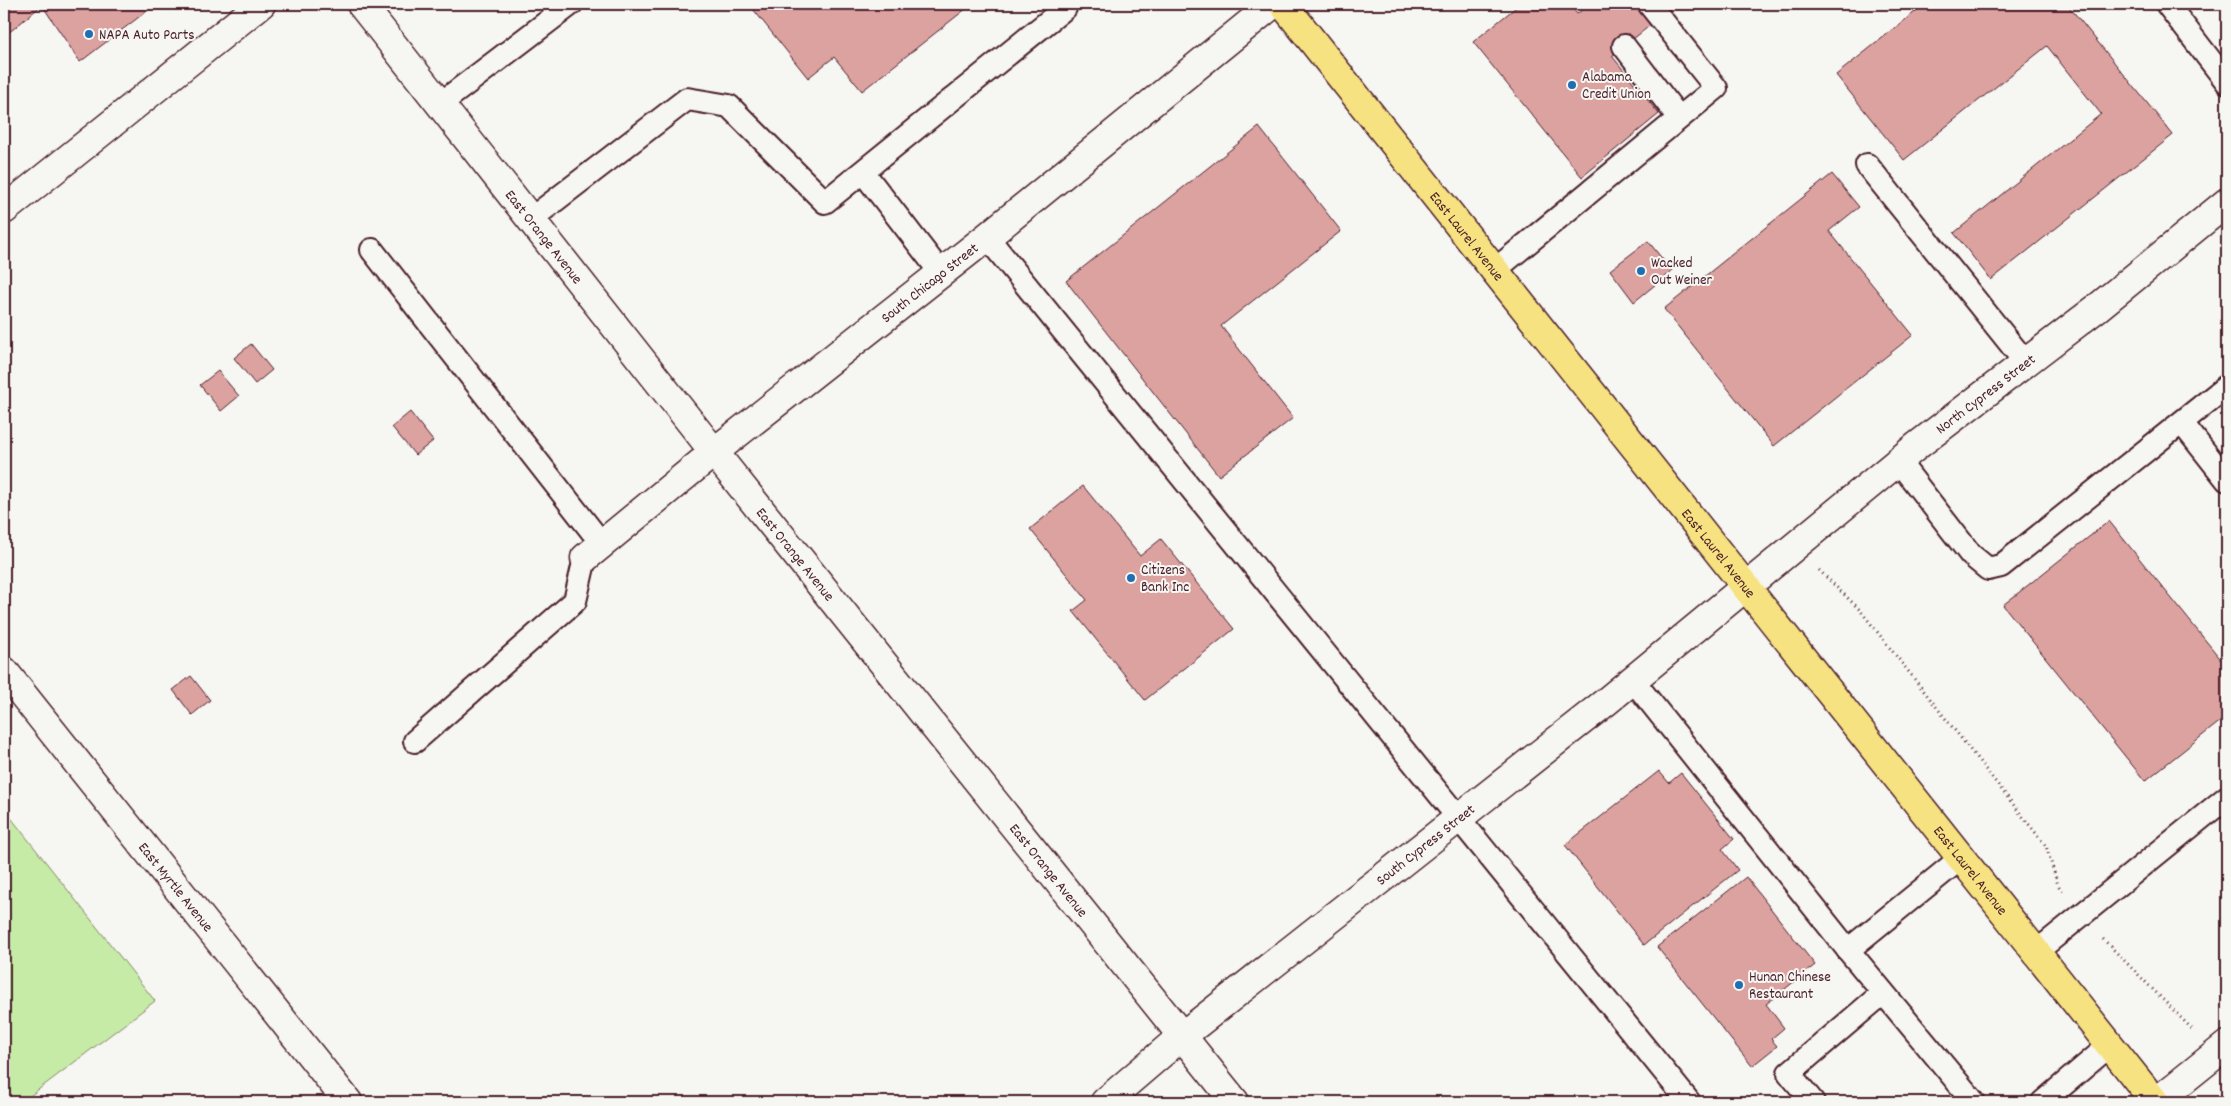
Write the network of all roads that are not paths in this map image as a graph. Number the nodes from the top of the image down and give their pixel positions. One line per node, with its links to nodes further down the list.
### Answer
1 (261, 4): 16 (street)
2 (361, 4): 11 (street, East Orange Avenue)
3 (571, 4): 11 (lane)
4 (1273, 4): 18 (street, South Chicago Street)
5 (1283, 4): 20 (main road, East Laurel Avenue)
6 (1649, 4): 12 (lane)
7 (2167, 4): 10 (lane)
8 (1065, 8): 14 (lane)
9 (1624, 46): 12 (lane)
10 (2227, 82)
11 (440, 104): 17 (street, East Orange Avenue)
12 (1679, 118): 20 (lane)
13 (1866, 165): 22 (lane)
14 (862, 172): 17 (lane); 21 (lane)
15 (2227, 202): 22 (street, North Cypress Street)
16 (4, 210)
17 (531, 219): 25 (street, East Orange Avenue)
18 (987, 237): 21 (street, South Chicago Street); 34 (lane)
19 (372, 250): 28 (lane)
20 (1496, 269): 29 (main road, East Laurel Avenue)
21 (941, 273): 25 (street, South Chicago Street)
22 (2026, 364): 26 (street, North Cypress Street)
23 (2227, 386): 24 (lane)
24 (2182, 422): 26 (lane); 27 (lane)
25 (714, 452): 28 (street, South Chicago Street); 39 (street, East Orange Avenue)
26 (1899, 462): 29 (street, North Cypress Street)
27 (2227, 480)
28 (594, 551): 32 (lane)
29 (1746, 588): 31 (street, South Cypress Street); 35 (main road, East Laurel Avenue)
30 (4, 671): 42 (street, East Myrtle Avenue)
31 (1632, 679): 34 (street, South Cypress Street); 36 (lane)
32 (416, 741)
33 (2227, 797): 37 (lane)
34 (1458, 817): 39 (street, South Cypress Street); 45 (lane)
35 (1961, 858): 36 (lane); 37 (main road, East Laurel Avenue)
36 (1848, 950): 38 (lane)
37 (2036, 952): 40 (main road, East Laurel Avenue)
38 (1883, 993): 46 (lane); 47 (lane)
39 (1182, 1036): 43 (street, South Cypress Street); 44 (street, East Orange Avenue)
40 (2110, 1045): 48 (lane); 49 (main road, East Laurel Avenue)
41 (2222, 1049): 49 (street)
42 (348, 1102)
43 (1105, 1102)
44 (1235, 1102)
45 (1689, 1102)
46 (1813, 1102)
47 (1974, 1102)
48 (2043, 1102)
49 (2156, 1102)

